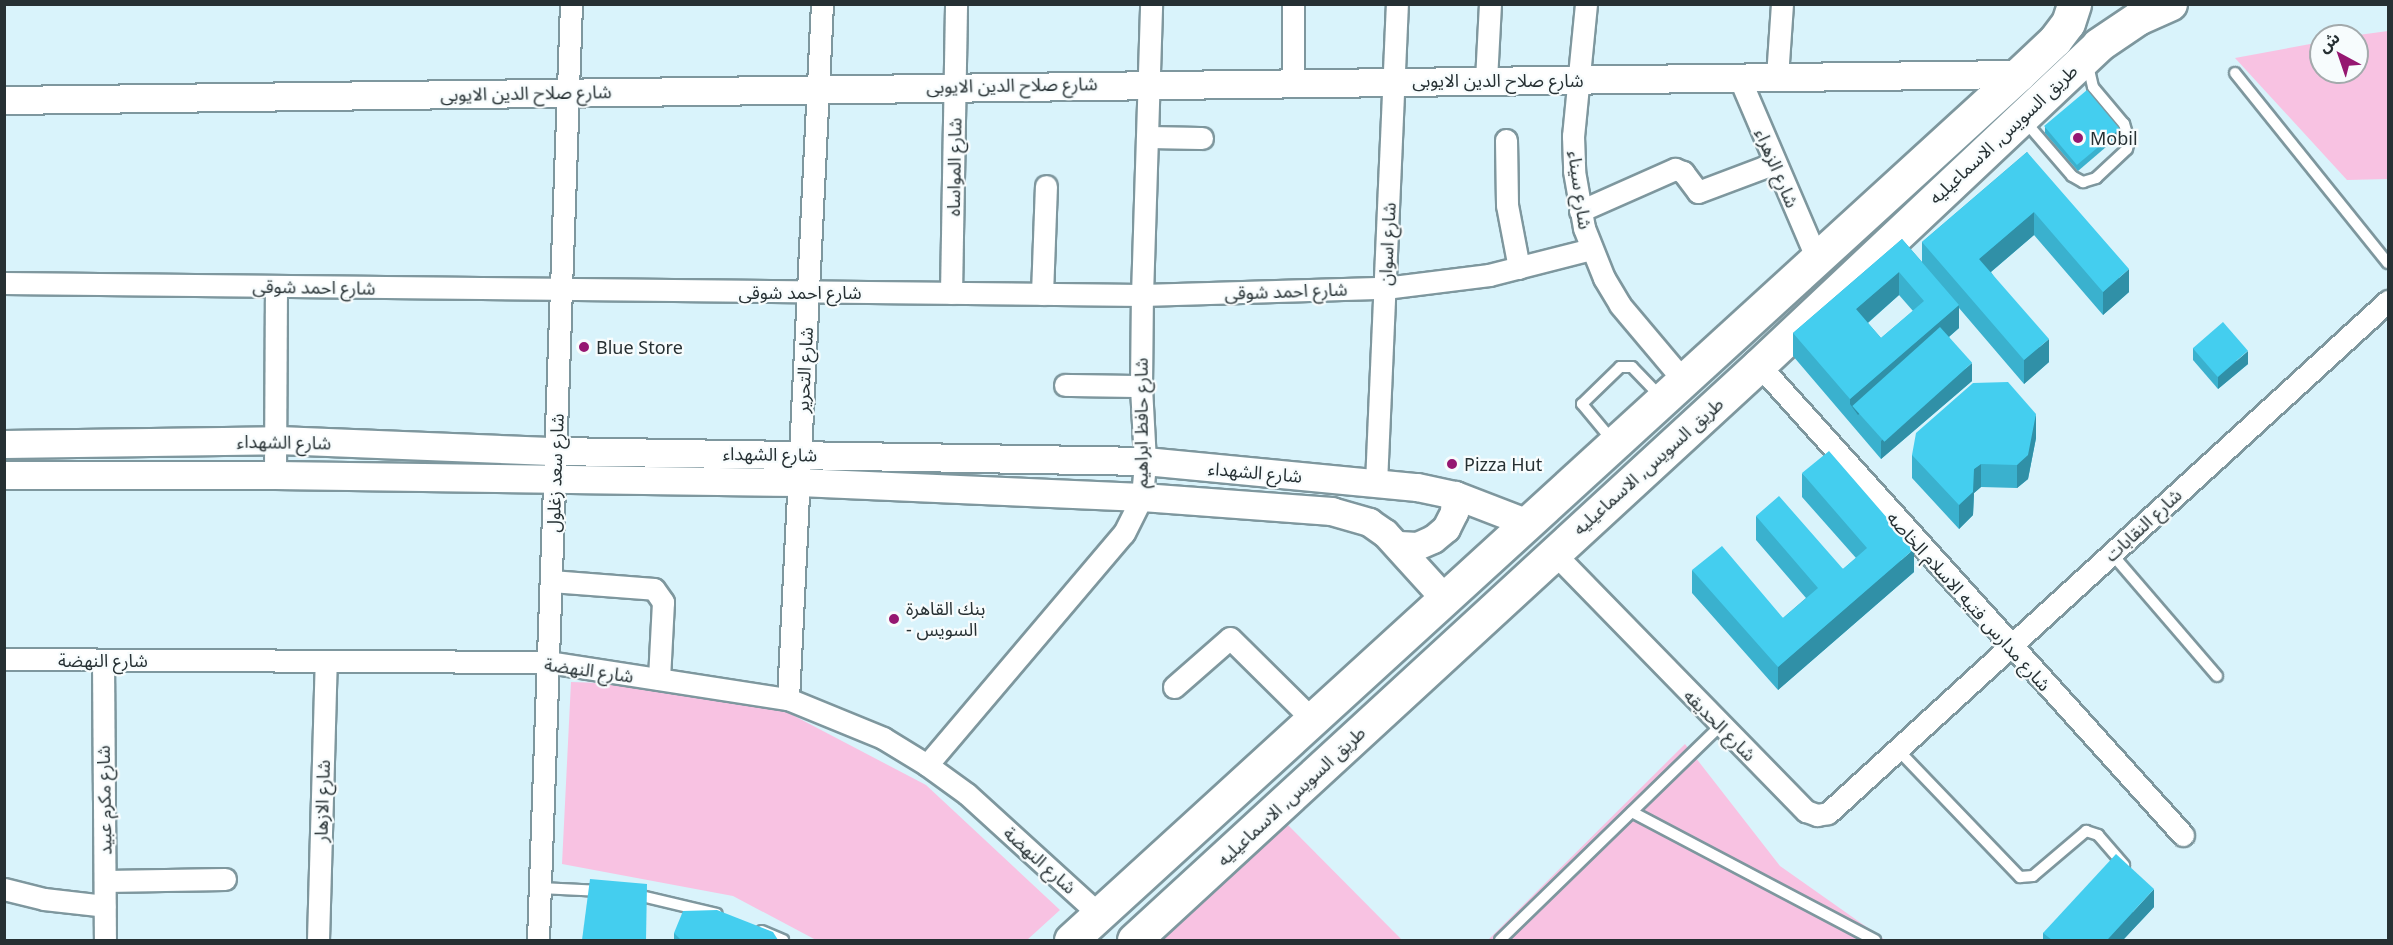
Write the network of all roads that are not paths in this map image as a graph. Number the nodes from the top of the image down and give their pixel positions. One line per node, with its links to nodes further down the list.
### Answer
1 (571, 4): 24 (street, شارع سعد زغلول)
2 (822, 4): 23 (street, شارع التحرير)
3 (956, 4): 22 (street, شارع المواساه)
4 (1151, 4): 21 (street, شارع حافظ ابراهيم)
5 (1293, 4): 20 (street)
6 (1397, 4): 19 (street, شارع اسوان)
7 (1490, 4): 17 (street)
8 (1586, 4): 18 (street, شارع سيناء)
9 (1782, 4): 16 (street)
10 (2170, 4): 12 (main road, طريق السويس, الاسماعيليه)
11 (2071, 14): 12 (main road); 14 (main road, طريق السويس, الاسماعيليه)
12 (2098, 45): 26 (main road, طريق السويس, الاسماعيليه); 26 (lane)
13 (2235, 73): 35 (lane)
14 (2019, 75): 16 (street, شارع صلاح الدين الايوبى); 34 (main road, طريق السويس, الاسماعيليه)
15 (1739, 77): 16 (street, شارع صلاح الدين الايوبى); 18 (street, شارع صلاح الدين الايوبى); 30 (street, شارع الزهراء)
16 (1777, 77)
17 (1486, 80): 18 (street, شارع صلاح الدين الايوبى); 19 (street, شارع صلاح الدين الايوبى)
18 (1579, 80): 32 (street, شارع سيناء)
19 (1394, 81): 20 (street, شارع صلاح الدين الايوبى); 39 (street, شارع اسوان)
20 (1293, 82): 21 (street, شارع صلاح الدين الايوبى)
21 (1149, 83): 22 (street, شارع صلاح الدين الايوبى); 27 (street, شارع حافظ ابراهيم)
22 (955, 86): 23 (street, شارع صلاح الدين الايوبى); 42 (street, شارع المواساه)
23 (818, 88): 24 (street, شارع صلاح الدين الايوبى); 41 (street, شارع التحرير)
24 (567, 92): 25 (street, شارع صلاح الدين الايوبى); 40 (street, شارع سعد زغلول)
25 (4, 100)
26 (2020, 116): 46 (main road, طريق السويس, الاسماعيليه)
27 (1147, 137): 28 (street); 44 (street, شارع حافظ ابراهيم)
28 (1202, 138)
29 (1506, 140): 36 (street)
30 (1775, 163): 32 (street); 34 (street, شارع الزهراء)
31 (1046, 186): 43 (street)
32 (1580, 211): 33 (street, شارع سيناء)
33 (1591, 249): 36 (street, شارع احمد شوقى); 49 (street, شارع سيناء)
34 (1817, 259): 49 (main road, طريق السويس, الاسماعيليه)
35 (2388, 263)
36 (1519, 268): 39 (street, شارع احمد شوقى)
37 (4, 284): 38 (street, شارع احمد شوقى)
38 (276, 286): 40 (street, شارع احمد شوقى); 50 (street)
39 (1385, 288): 44 (street, شارع احمد شوقى); 60 (street, شارع اسوان)
40 (560, 291): 41 (street, شارع احمد شوقى); 53 (street, شارع سعد زغلول)
41 (808, 291): 42 (street, شارع احمد شوقى); 54 (street, شارع التحرير)
42 (951, 293): 43 (street, شارع احمد شوقى)
43 (1042, 294): 44 (street, شارع احمد شوقى)
44 (1142, 295): 48 (street, شارع حافظ ابراهيم)
45 (2388, 301): 66 (street, شارع النقابات)
46 (1759, 365): 65 (main road, طريق السويس, الاسماعيليه); 69 (street, شارع مدارس فتيه الاسلام الخاصه)
47 (1065, 386): 48 (street)
48 (1140, 386): 55 (street, شارع حافظ ابراهيم)
49 (1673, 390): 51 (main road, طريق السويس, الاسماعيليه); 51 (lane)
50 (278, 440): 52 (street, شارع الشهداء); 53 (street, شارع الشهداء); 56 (street)
51 (1615, 443): 63 (main road, طريق السويس, الاسماعيليه)
52 (4, 444)
53 (556, 451): 54 (street, شارع الشهداء); 58 (street, شارع سعد زغلول)
54 (800, 454): 55 (street, شارع الشهداء); 59 (street, شارع التحرير)
55 (1145, 461): 60 (street, شارع الشهداء); 62 (street, شارع حافظ ابراهيم)
56 (275, 475): 57 (street, شارع الشهداء); 58 (street, شارع الشهداء)
57 (4, 476)
58 (556, 481): 59 (street, شارع الشهداء); 67 (street, شارع سعد زغلول)
59 (799, 483): 62 (street, شارع الشهداء); 77 (street, شارع التحرير)
60 (1376, 483): 61 (street, شارع الشهداء)
61 (1455, 495): 63 (street, شارع الشهداء); 64 (street)
62 (1142, 497): 64 (street, شارع الشهداء); 81 (street, شارع حافظ ابراهيم)
63 (1528, 523): 68 (main road, طريق السويس, الاسماعيليه)
64 (1400, 545): 68 (street, شارع الشهداء)
65 (1554, 553): 79 (street, شارع الحديقه); 98 (main road, طريق السويس, الاسماعيليه)
66 (2112, 554): 69 (street, شارع النقابات); 74 (lane)
67 (551, 581): 73 (street, شارع سعد زغلول); 75 (street)
68 (1445, 599): 78 (main road, طريق السويس, الاسماعيليه)
69 (2010, 649): 80 (street, شارع النقابات); 83 (street, شارع مدارس فتيه الاسلام الخاصه)
70 (4, 659): 71 (street, شارع النهضة)
71 (103, 660): 72 (street, شارع النهضة); 86 (street, شارع مكرم عبيد)
72 (326, 661): 73 (street, شارع النهضة); 94 (street, شارع الازهار)
73 (548, 662): 75 (street, شارع النهضة); 87 (street, شارع سعد زغلول)
74 (2217, 676)
75 (659, 679): 77 (street, شارع النهضة)
76 (1174, 687): 78 (street)
77 (788, 699): 81 (street, شارع النهضة)
78 (1313, 720): 90 (main road, طريق السويس, الاسماعيليه)
79 (1720, 726): 80 (street, شارع الحديقه); 82 (lane)
80 (1899, 751): 84 (lane)
81 (927, 765): 90 (street, شارع النهضة)
82 (1632, 812): 99 (lane); 100 (lane)
83 (2182, 835)
84 (2126, 867)
85 (225, 879): 86 (street)
86 (105, 881): 89 (street, شارع مكرم عبيد)
87 (540, 888): 91 (lane); 95 (street, شارع سعد زغلول)
88 (4, 889): 89 (street)
89 (105, 906): 93 (street, شارع مكرم عبيد)
90 (1100, 915): 97 (main road, طريق السويس, الاسماعيليه)
91 (729, 917)
92 (748, 925): 96 (lane)
93 (105, 940)
94 (318, 940)
95 (538, 940)
96 (783, 940)
97 (1071, 940)
98 (1134, 940)
99 (1500, 940)
100 (1875, 940)

